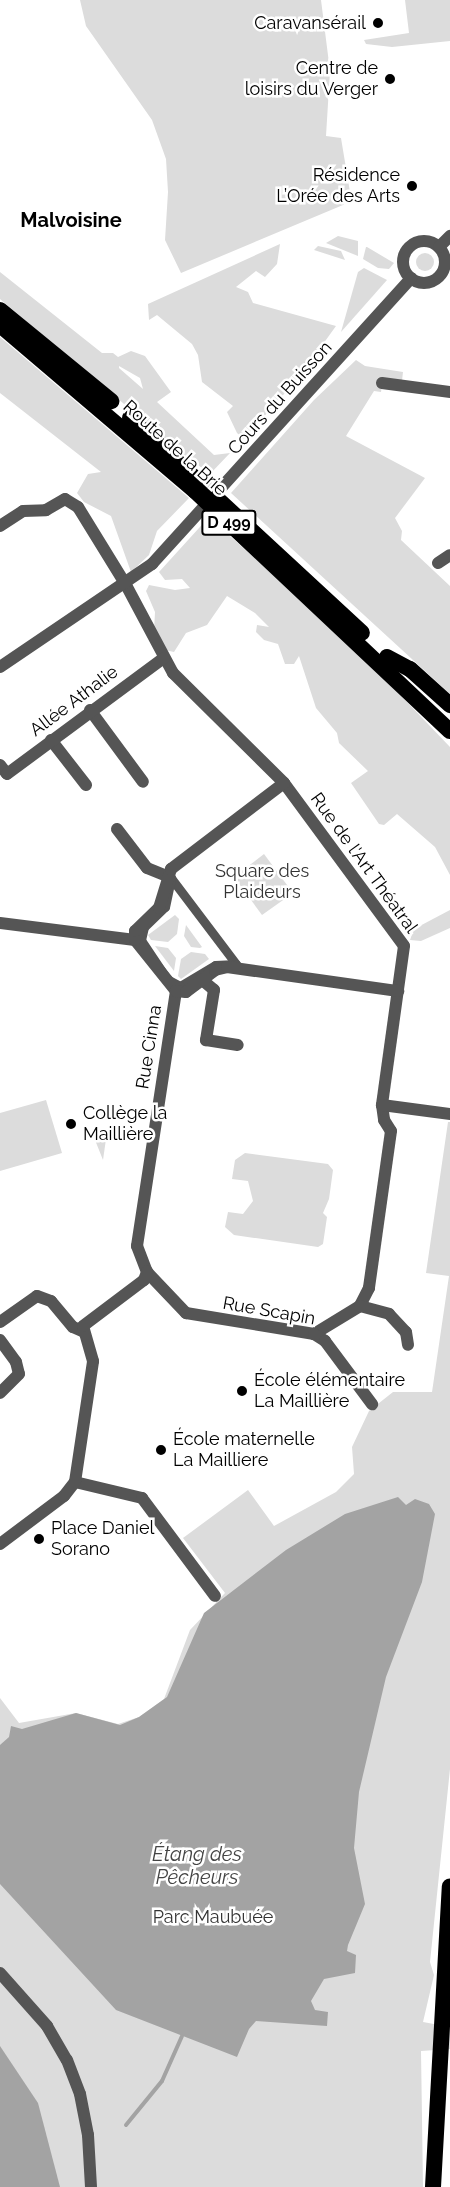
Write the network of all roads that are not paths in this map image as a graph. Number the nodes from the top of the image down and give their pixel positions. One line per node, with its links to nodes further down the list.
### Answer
1 (450, 236): 2 (street)
2 (439, 247): 3 (street); 4 (street)
3 (447, 270): 4 (street)
4 (411, 278): 12 (street, Cours du Buisson)
5 (0, 310): 13 (highway, Route de la Brie / D 499)
6 (0, 325): 19 (highway, Route de la Brie / D 499)
7 (382, 383): 8 (street)
8 (450, 392)
9 (0, 526): 12 (street, Rue de l'Art Théatral)
10 (450, 555): 11 (street)
11 (438, 563)
12 (126, 585): 14 (street, Rue de l'Art Théatral); 15 (street, Cours du Buisson)
13 (387, 657): 16 (highway); 18 (highway)
14 (164, 658): 17 (street, Allée Athalie); 23 (street, Rue de l'Art Théatral)
15 (0, 667)
16 (450, 705)
17 (90, 711): 20 (street, Allée Athalie); 22 (street)
18 (450, 716)
19 (450, 731)
20 (51, 740): 21 (street, Allée Athalie); 24 (street)
21 (3, 770)
22 (143, 782)
23 (284, 783): 26 (street); 31 (street, Rue de l'Art Théatral)
24 (86, 785)
25 (117, 829): 26 (street)
26 (169, 877): 26 (street); 28 (street)
27 (0, 923): 28 (street)
28 (135, 940): 30 (street, Rue Cinna)
29 (201, 979): 30 (street); 31 (street); 32 (street)
30 (176, 991): 35 (street, Rue Cinna)
31 (398, 991): 33 (street, Rue de l'Art Théatral)
32 (238, 1045)
33 (382, 1105): 34 (street); 36 (street, Rue de l'Art Théatral)
34 (450, 1114)
35 (147, 1272): 38 (street); 39 (street, Rue Scapin)
36 (360, 1306): 39 (street); 41 (street)
37 (0, 1322): 38 (street)
38 (82, 1330): 44 (street)
39 (314, 1334): 43 (street, Rue Scapin)
40 (0, 1340): 42 (street)
41 (408, 1345)
42 (0, 1393)
43 (372, 1404)
44 (75, 1482): 45 (street); 46 (street)
45 (0, 1544)
46 (215, 1596)
47 (450, 1886): 50 (highway)
48 (0, 1973): 49 (street)
49 (91, 2187)
50 (433, 2187)

